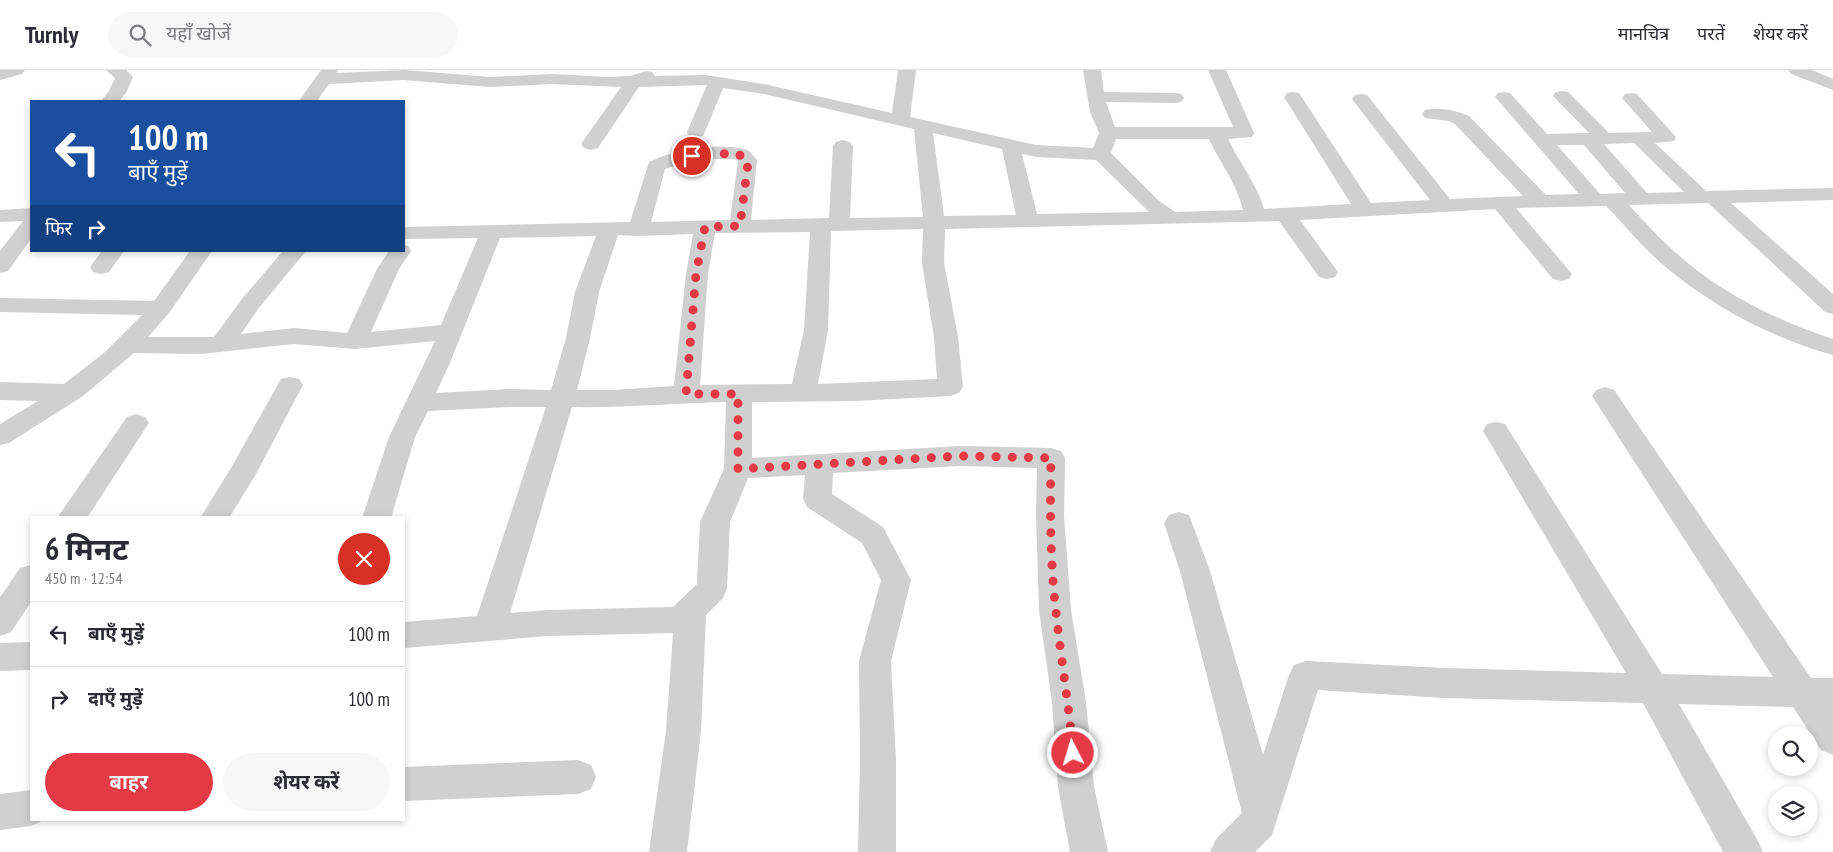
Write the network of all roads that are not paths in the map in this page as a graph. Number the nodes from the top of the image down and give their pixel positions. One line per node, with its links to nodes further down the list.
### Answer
1 (16, 70): 8 (street)
2 (115, 70): 20 (street)
3 (659, 70): 10 (street)
4 (907, 70): 23 (street)
5 (1092, 70): 13 (street)
6 (1217, 70): 27 (street)
7 (1797, 70): 12 (street)
8 (0, 75)
9 (327, 75): 10 (street); 21 (street)
10 (634, 81): 11 (street); 31 (street)
11 (717, 82): 23 (street); 25 (street)
12 (1833, 84)
13 (1096, 96): 17 (street); 26 (street)
14 (1562, 96): 28 (street)
15 (1293, 97): 43 (street)
16 (1504, 97): 30 (street)
17 (1175, 98)
18 (1631, 98): 29 (street)
19 (1361, 99): 41 (street)
20 (111, 100)
21 (309, 100)
22 (1431, 114): 39 (street)
23 (900, 120): 24 (street)
24 (923, 124): 32 (street); 50 (street)
25 (696, 132)
26 (1108, 133): 27 (street); 34 (street)
27 (1216, 133): 47 (street)
28 (1597, 139): 29 (street); 30 (street); 38 (street)
29 (1640, 139): 36 (street)
30 (1542, 140): 37 (street)
31 (591, 144)
32 (1010, 144): 34 (street); 49 (street)
33 (844, 146): 52 (street)
34 (1101, 154): 48 (street)
35 (1824, 194): 36 (street); 42 (street)
36 (1708, 198): 38 (street); 66 (street)
37 (1603, 200): 38 (street); 39 (street); 72 (street)
38 (1642, 200)
39 (1540, 201): 40 (street)
40 (1501, 202): 41 (street); 64 (street)
41 (1445, 206): 43 (street)
42 (1833, 208)
43 (1365, 210): 44 (street)
44 (1284, 212): 47 (street); 63 (street)
45 (30, 214): 46 (street)
46 (0, 216)
47 (1255, 216): 48 (street)
48 (1169, 217): 49 (street)
49 (1028, 220): 50 (street)
50 (934, 223): 52 (street); 76 (street)
51 (30, 225): 62 (street)
52 (830, 225): 53 (street); 76 (street)
53 (740, 226): 54 (street); 56 (street)
54 (705, 227): 56 (street); 77 (street)
55 (610, 230): 56 (street); 57 (street); 80 (street)
56 (638, 230)
57 (491, 232): 58 (street); 68 (street)
58 (405, 241)
59 (200, 252): 67 (street)
60 (294, 252): 70 (street)
61 (398, 252): 69 (street)
62 (0, 266)
63 (1327, 272)
64 (1561, 274)
65 (0, 305): 67 (street)
66 (1833, 307)
67 (161, 308): 71 (street)
68 (450, 332): 69 (street); 81 (street)
69 (355, 341): 70 (street)
70 (221, 344): 71 (street)
71 (126, 345): 75 (street)
72 (1833, 346)
73 (290, 385): 88 (street)
74 (0, 391): 75 (street)
75 (68, 393): 84 (street)
76 (804, 393): 78 (street)
77 (686, 394): 78 (street); 80 (street)
78 (738, 394): 86 (street)
79 (1605, 396): 99 (street)
80 (562, 399): 81 (street); 94 (street)
81 (418, 403): 89 (street)
82 (136, 422): 87 (street)
83 (1496, 431): 98 (street)
84 (0, 436)
85 (820, 466): 86 (street); 107 (street); 108 (street)
86 (738, 469): 92 (street)
87 (72, 516)
88 (215, 516)
89 (377, 516)
90 (1179, 523): 105 (street)
91 (30, 578): 93 (street)
92 (690, 610): 94 (street); 106 (street)
93 (0, 623)
94 (489, 628): 95 (street)
95 (405, 635)
96 (30, 656): 97 (street)
97 (0, 657)
98 (1653, 689): 99 (street); 105 (street); 110 (street)
99 (1817, 693): 100 (street)
100 (1833, 739)
101 (578, 777): 102 (street)
102 (405, 784)
103 (30, 808): 104 (street)
104 (0, 812)
105 (1261, 813): 109 (street)
106 (668, 852)
107 (877, 852)
108 (1089, 852)
109 (1230, 852)
110 (1744, 852)

